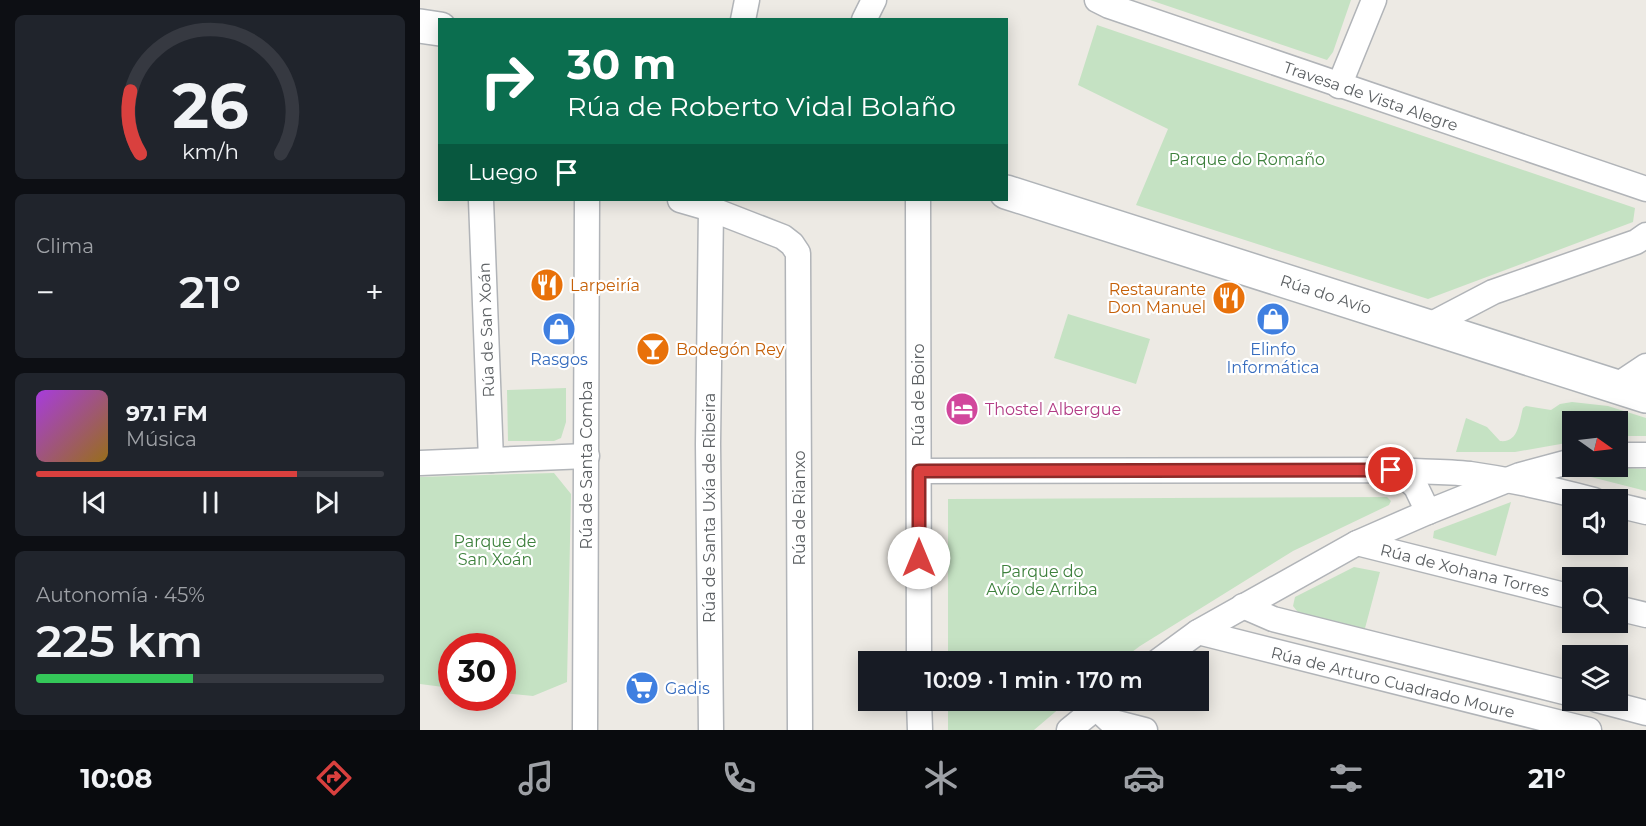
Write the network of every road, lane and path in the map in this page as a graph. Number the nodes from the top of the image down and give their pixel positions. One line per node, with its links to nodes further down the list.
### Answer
1 (747, 0): 5 (street)
2 (874, 0): 6 (street)
3 (1096, 0): 9 (street, Travesa de Vista Alegre)
4 (1374, 0): 9 (street)
5 (743, 18)
6 (865, 18)
7 (420, 26): 8 (main road)
8 (438, 30)
9 (1339, 86): 10 (street, Travesa de Vista Alegre)
10 (1646, 189)
11 (1008, 193): 18 (main road, Rúa do Avío)
12 (481, 201): 24 (street, Rúa de San Xoán)
13 (587, 201): 23 (street, Rúa de Santa Comba)
14 (683, 201): 16 (street)
15 (918, 201): 27 (street, Rúa de Boiro)
16 (711, 209): 48 (street, Rúa de Rianxo); 50 (street, Rúa de Santa Uxía de Ribeira)
17 (1646, 236): 18 (street)
18 (1428, 326): 20 (main road, Rúa do Avío)
19 (1646, 366): 20 (street)
20 (1631, 391)
21 (1628, 455): 22 (street)
22 (1646, 455)
23 (587, 456): 24 (street); 49 (street, Rúa de Santa Comba)
24 (491, 460): 25 (street)
25 (420, 463)
26 (1562, 464): 29 (street)
27 (919, 471): 28 (street); 40 (street, Rúa de Boiro)
28 (1399, 471): 29 (street); 32 (street)
29 (1506, 481): 30 (street); 32 (street)
30 (1562, 493)
31 (1628, 508): 33 (street)
32 (1428, 512): 34 (street)
33 (1646, 512)
34 (1357, 543): 35 (street, Rúa de Xohana Torres); 36 (street)
35 (1562, 594)
36 (1243, 606): 39 (street); 42 (street, Rúa de Arturo Cuadrado Moure)
37 (1628, 611): 38 (street)
38 (1646, 615)
39 (1198, 632): 41 (street); 54 (street, Rúa de Arturo Cuadrado Moure)
40 (919, 651)
41 (1172, 651)
42 (1562, 691)
43 (1628, 708): 47 (street)
44 (920, 711): 51 (street)
45 (1092, 711): 52 (street)
46 (1105, 711): 53 (street)
47 (1646, 713)
48 (800, 729)
49 (585, 730)
50 (711, 730)
51 (920, 730)
52 (1069, 730)
53 (1145, 730)
54 (1589, 730)

